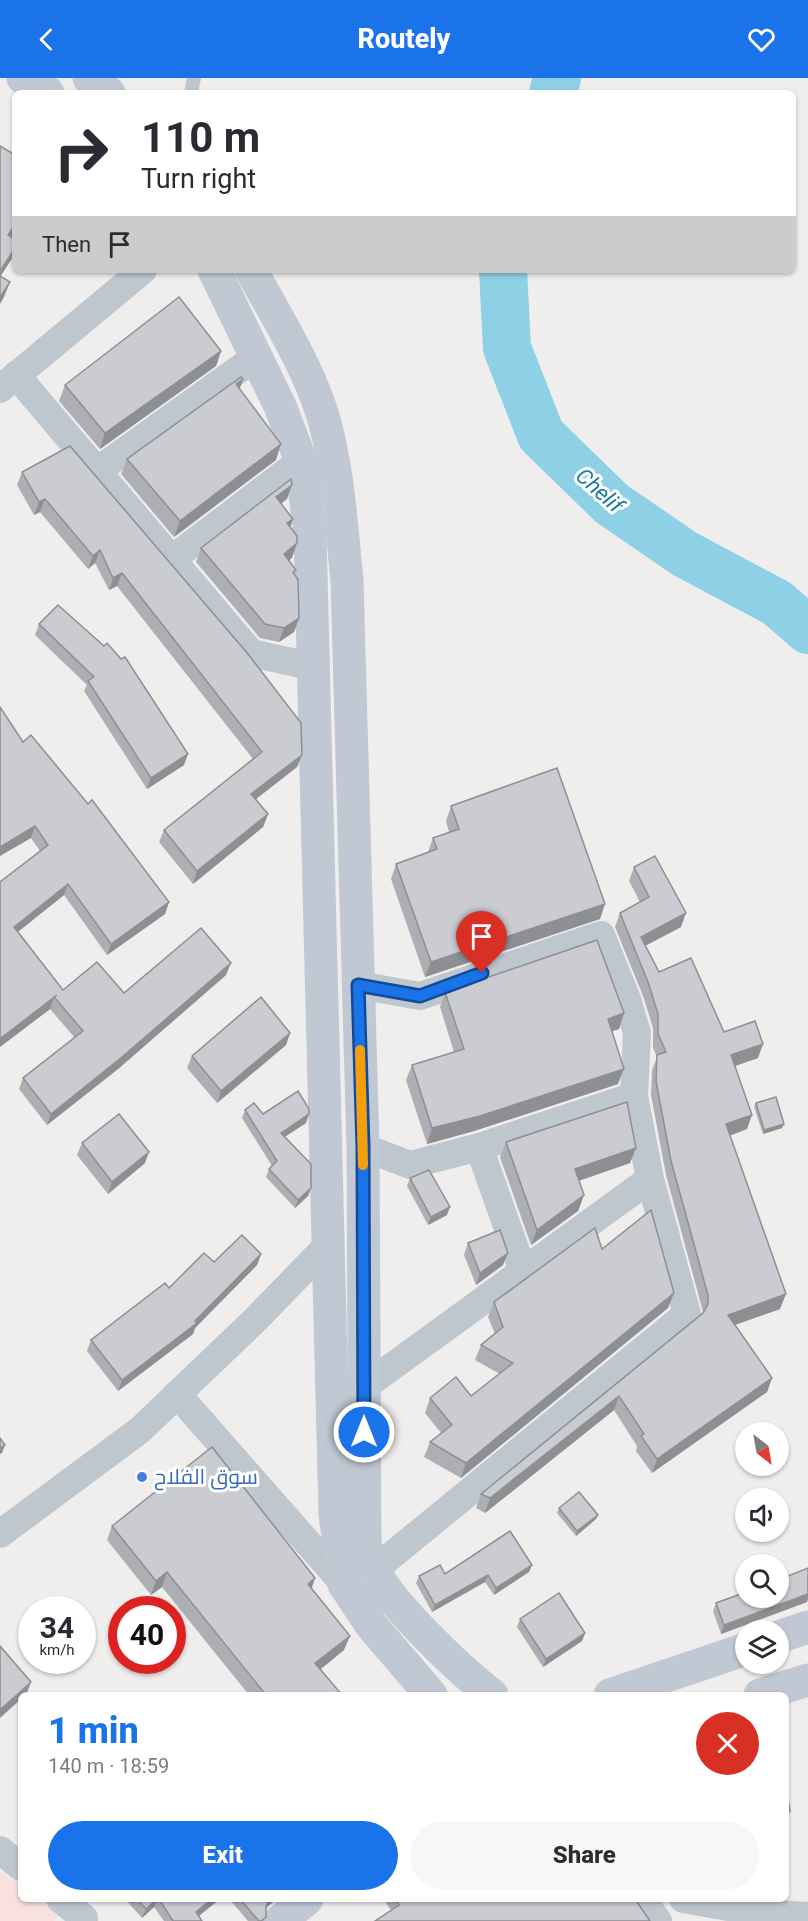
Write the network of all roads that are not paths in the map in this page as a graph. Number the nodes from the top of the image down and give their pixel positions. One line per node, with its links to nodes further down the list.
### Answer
1 (23, 78): 3 (street)
2 (89, 78): 4 (street)
3 (43, 90)
4 (105, 90)
5 (139, 273): 9 (street)
6 (215, 273): 8 (street)
7 (253, 273): 14 (street)
8 (256, 357): 10 (street); 11 (street)
9 (8, 382): 11 (street)
10 (301, 461): 12 (street); 13 (street)
11 (97, 471): 12 (street)
12 (171, 559): 13 (street)
13 (314, 667): 19 (street)
14 (358, 985): 15 (street); 16 (street)
15 (634, 1096): 17 (street); 18 (street)
16 (363, 1147): 17 (street); 21 (street)
17 (479, 1147): 20 (street)
18 (650, 1179): 20 (street); 24 (street)
19 (328, 1244): 22 (street); 25 (street)
20 (523, 1271): 21 (street)
21 (364, 1387): 24 (street)
22 (177, 1394): 23 (street); 25 (street)
23 (0, 1534)
24 (375, 1569): 31 (street)
25 (344, 1584): 30 (street)
26 (808, 1627): 27 (street)
27 (789, 1633)
28 (735, 1653): 32 (street)
29 (808, 1680): 33 (street)
30 (428, 1692)
31 (488, 1692)
32 (619, 1692)
33 (770, 1692)
34 (0, 1850): 35 (street)
35 (18, 1865)
36 (64, 1902): 41 (street)
37 (303, 1902): 42 (street)
38 (644, 1902): 43 (street)
39 (700, 1902): 40 (street)
40 (808, 1916)
41 (84, 1918)
42 (280, 1921)
43 (658, 1921)

